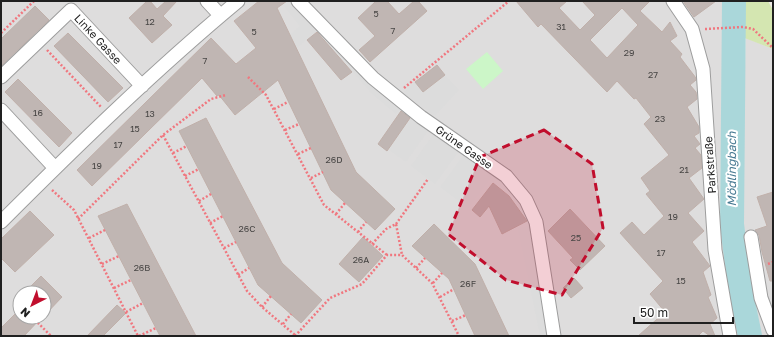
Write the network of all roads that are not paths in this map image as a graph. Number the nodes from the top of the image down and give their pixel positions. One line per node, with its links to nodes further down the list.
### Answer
1 (207, 1): 5 (street)
2 (238, 1): 5 (street)
3 (298, 1): 13 (street, Grüne Gasse)
4 (673, 1): 14 (street, Parkstraße)
5 (220, 15): 7 (street)
6 (1, 77): 7 (street, Linke Gasse)
7 (142, 86): 9 (street)
8 (1, 110): 9 (street)
9 (55, 168): 10 (street)
10 (1, 222)
11 (751, 237): 12 (street)
12 (773, 330)
13 (554, 336)
14 (730, 336)

